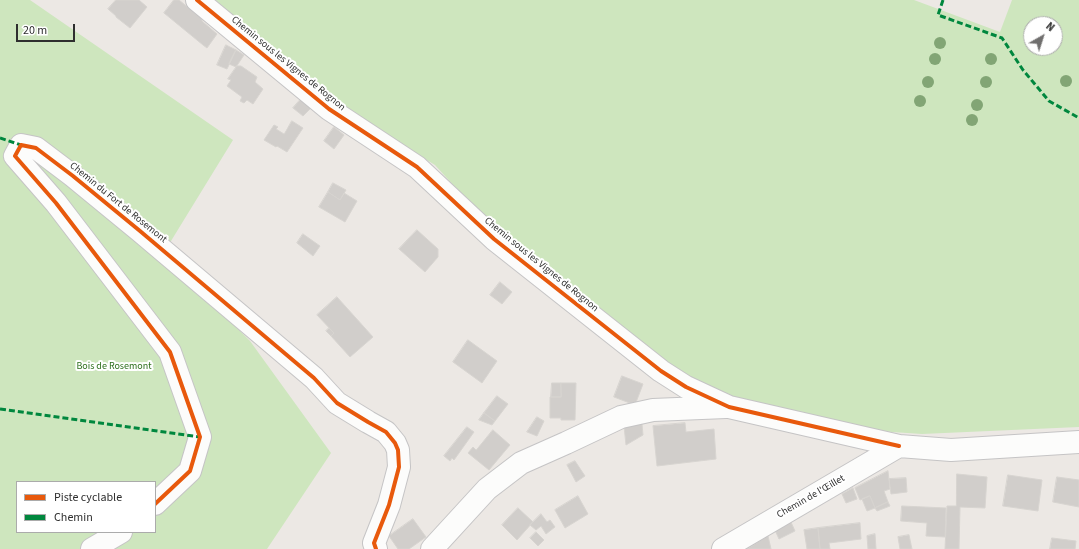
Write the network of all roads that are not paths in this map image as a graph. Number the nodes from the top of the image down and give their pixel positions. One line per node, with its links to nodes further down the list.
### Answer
1 (197, 0): 2 (street, Chemin sous les Vignes de Rognon)
2 (729, 407): 4 (street, Chemin sous les Vignes de Rognon); 9 (street)
3 (1079, 442): 4 (street, Chemin sous les Vignes de Rognon)
4 (899, 446): 10 (street, Chemin de l'Œillet)
5 (156, 503): 8 (street, Chemin du Fort de Rosemont)
6 (120, 533): 7 (street)
7 (92, 549)
8 (376, 549)
9 (432, 549)
10 (723, 549)

